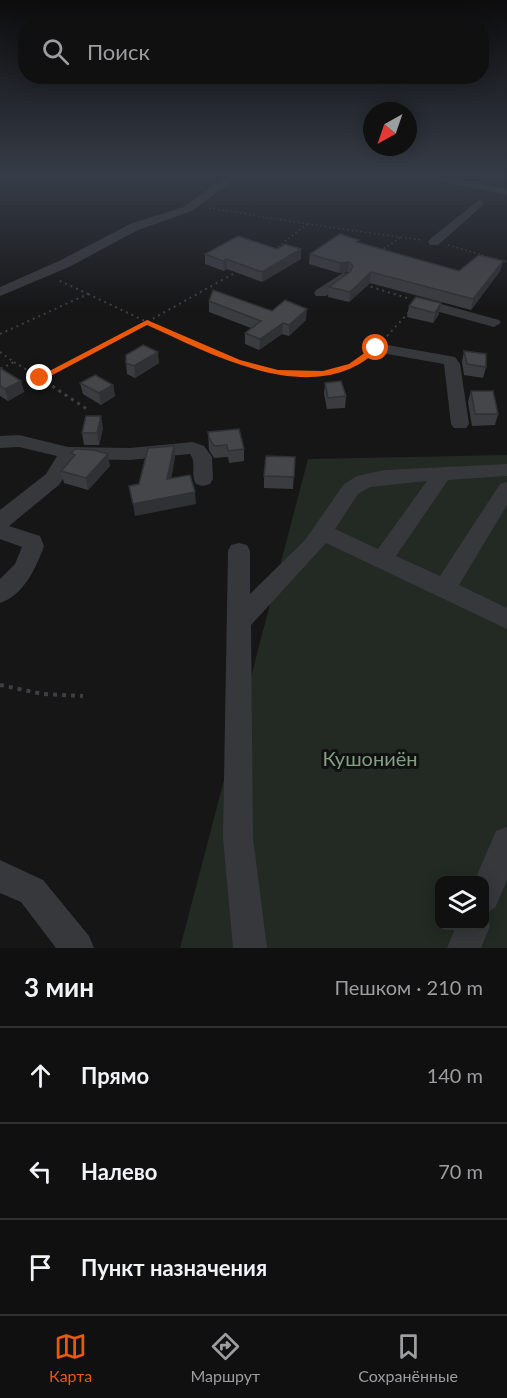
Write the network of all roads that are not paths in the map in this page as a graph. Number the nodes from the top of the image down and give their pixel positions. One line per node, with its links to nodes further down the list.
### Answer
1 (154, 220): 5 (street)
2 (459, 220): 3 (street)
3 (434, 242)
4 (343, 277): 6 (street)
5 (0, 292)
6 (321, 293)
7 (419, 302): 8 (street)
8 (494, 323)
9 (376, 348): 10 (street)
10 (460, 424)
11 (0, 442): 12 (street)
12 (68, 453): 15 (street); 17 (street)
13 (507, 470): 14 (street)
14 (443, 473): 19 (street); 21 (street)
15 (203, 479)
16 (507, 489): 22 (street)
17 (0, 523)
18 (0, 531): 23 (street)
19 (322, 533): 21 (street); 25 (street)
20 (239, 551): 25 (street)
21 (382, 560): 22 (street)
22 (445, 588): 24 (street)
23 (0, 594)
24 (507, 619)
25 (238, 622): 31 (street)
26 (507, 842): 28 (street)
27 (0, 876): 30 (street)
28 (489, 885)
29 (471, 930): 32 (street)
30 (77, 948)
31 (250, 948)
32 (464, 948)

